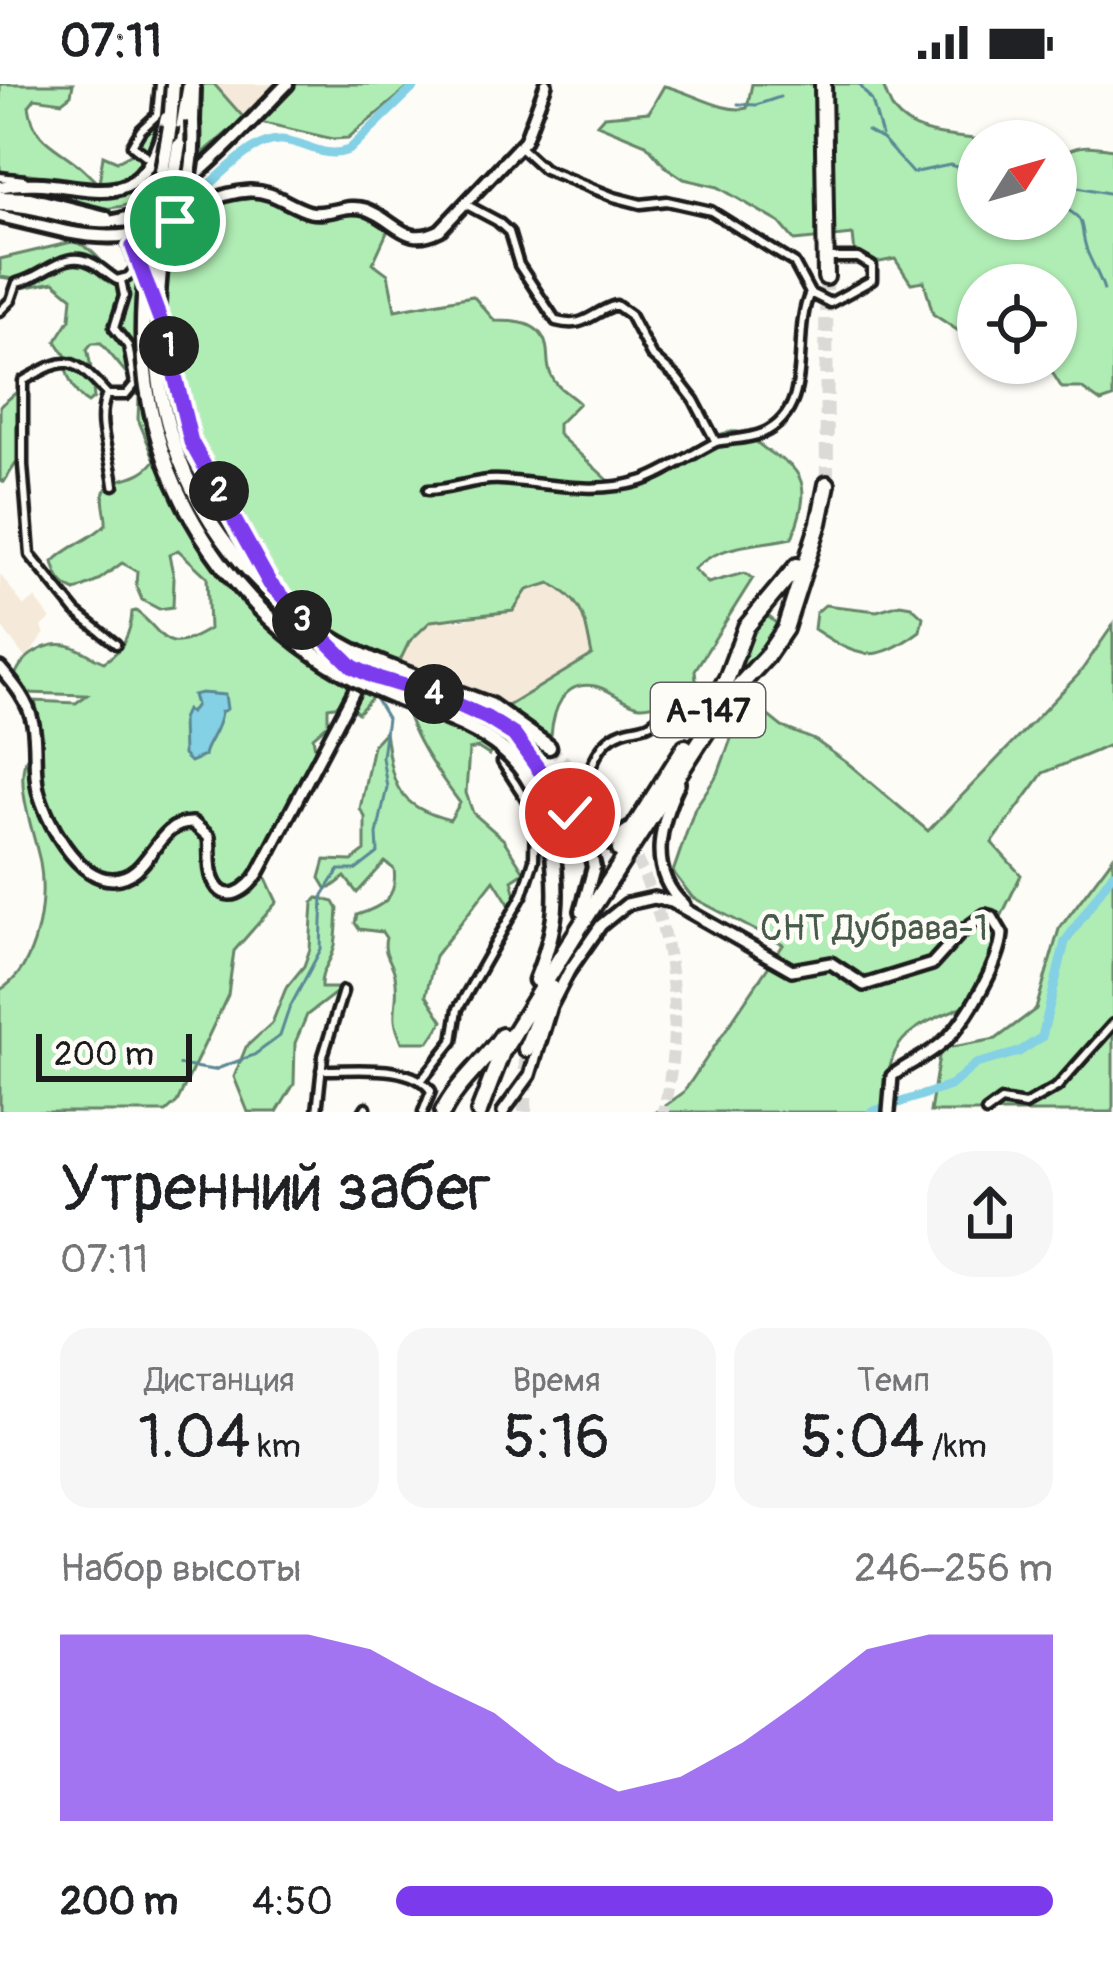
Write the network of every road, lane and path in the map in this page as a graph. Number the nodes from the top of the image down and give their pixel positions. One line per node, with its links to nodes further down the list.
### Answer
1 (160, 84): 9 (street)
2 (192, 84): 7 (main road)
3 (287, 84): 16 (main road)
4 (546, 84): 8 (street)
5 (823, 84): 18 (highway)
6 (173, 91): 7 (main road); 9 (main road)
7 (182, 125): 15 (main road, bridge); 38 (main road, bridge); 45 (main road, bridge)
8 (520, 147): 14 (street); 22 (street)
9 (152, 160): 11 (main road)
10 (0, 177): 11 (street)
11 (39, 184): 12 (main road)
12 (0, 188)
13 (0, 201): 16 (main road)
14 (465, 204): 17 (street); 25 (street)
15 (0, 216)
16 (122, 220): 17 (main road)
17 (133, 247): 19 (main road)
18 (826, 258): 20 (highway); 22 (street)
19 (139, 264): 21 (street); 34 (main road)
20 (826, 277)
21 (122, 280): 23 (street); 24 (street)
22 (810, 293): 25 (street)
23 (0, 311)
24 (106, 394): 27 (street); 32 (street)
25 (716, 442): 28 (street)
26 (827, 484): 29 (highway, А-147)
27 (114, 485)
28 (428, 490)
29 (822, 506): 30 (highway, А-147); 31 (highway, А-147)
30 (753, 617): 31 (highway, А-147); 40 (highway, А-147)
31 (779, 639): 37 (highway, А-147)
32 (116, 644)
33 (0, 668): 34 (street)
34 (364, 673): 36 (main road)
35 (664, 710): 39 (street)
36 (514, 735): 39 (main road); 50 (street)
37 (696, 746): 42 (highway, А-147); 43 (street, А-147)
38 (549, 747)
39 (570, 813): 41 (main road)
40 (638, 818): 41 (main road); 44 (highway, А-147)
41 (585, 836): 44 (main road, А-147)
42 (628, 854): 48 (highway, А-147); 54 (highway, А-147)
43 (688, 909): 55 (street); 56 (street)
44 (582, 911): 45 (highway, А-147)
45 (536, 980): 53 (highway, А-147)
46 (343, 991): 49 (street)
47 (1113, 1024): 57 (street)
48 (526, 1049)
49 (321, 1070): 50 (street); 51 (street)
50 (421, 1081): 52 (street)
51 (317, 1112)
52 (423, 1112)
53 (442, 1112)
54 (479, 1112)
55 (503, 1112)
56 (889, 1112)
57 (986, 1112)

